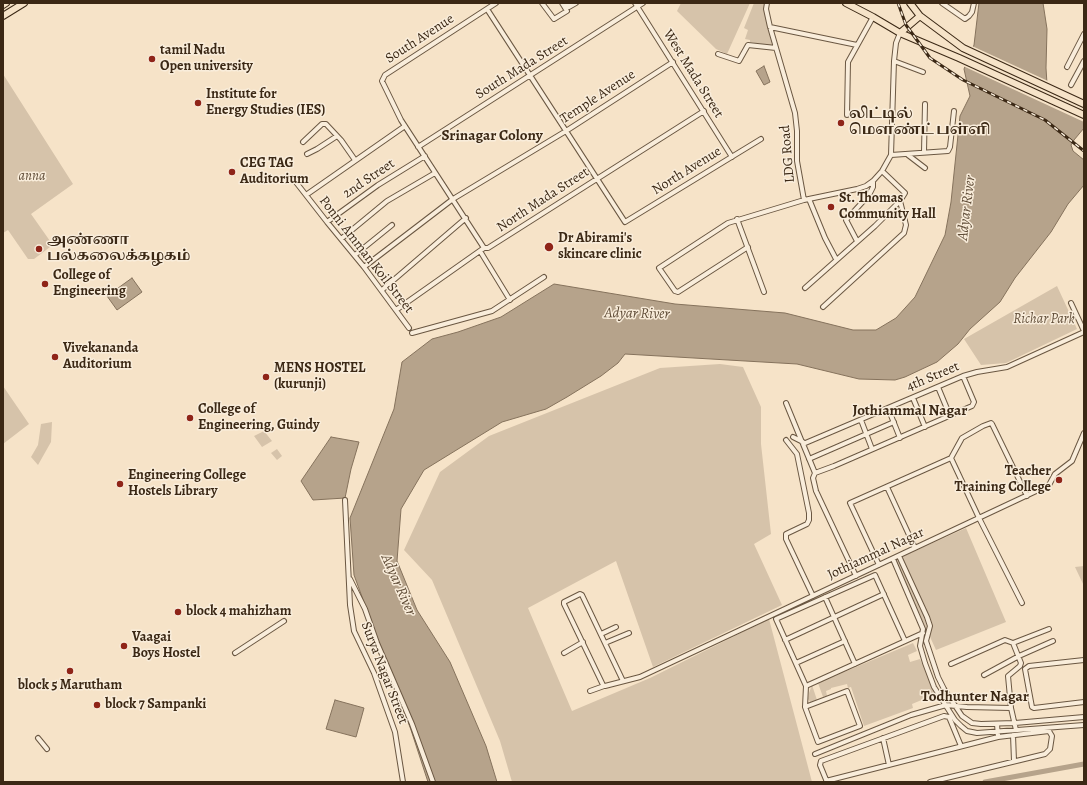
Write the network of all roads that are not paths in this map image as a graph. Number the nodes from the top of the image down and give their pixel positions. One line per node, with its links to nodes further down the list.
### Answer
1 (6, 3): 14 (main road)
2 (24, 3): 17 (main road)
3 (496, 3): 16 (street, South Avenue)
4 (542, 3): 5 (street)
5 (562, 3)
6 (566, 3): 7 (street)
7 (576, 3)
8 (643, 3): 15 (street, South Mada Street)
9 (767, 3): 20 (street, LDG Road)
10 (846, 3): 19 (main road)
11 (910, 3): 18 (main road)
12 (942, 3): 13 (street)
13 (974, 3)
14 (3, 5)
15 (636, 5): 28 (street, West Mada Street); 31 (street, South Mada Street)
16 (487, 9): 31 (street); 39 (street, South Avenue)
17 (3, 16)
18 (920, 16): 21 (main road); 34 (main road)
19 (873, 17): 21 (main road); 23 (street)
20 (770, 27): 23 (street); 24 (street, LDG Road)
21 (900, 33): 26 (street, LDG Road); 38 (main road)
22 (1084, 34): 29 (street)
23 (857, 45): 37 (street)
24 (776, 48): 25 (street); 61 (street, LDG Road)
25 (718, 54)
26 (894, 60): 30 (street); 47 (street, LDG Road)
27 (1084, 61): 32 (street)
28 (673, 62): 35 (street, West Mada Street); 40 (street, Temple Avenue)
29 (1067, 67)
30 (923, 72)
31 (530, 76): 40 (street); 44 (street, South Mada Street)
32 (1071, 85)
33 (925, 104): 45 (street)
34 (1084, 104)
35 (704, 111): 50 (street, West Mada Street); 55 (street, North Mada Street)
36 (954, 111): 45 (street)
37 (847, 115)
38 (1084, 115)
39 (405, 126): 44 (street); 51 (street)
40 (566, 131): 55 (street); 59 (street, Temple Avenue)
41 (337, 136): 43 (street); 46 (street); 51 (street)
42 (761, 139): 50 (street, North Avenue)
43 (303, 142)
44 (418, 147): 49 (street)
45 (924, 152): 48 (street)
46 (307, 154)
47 (891, 155): 48 (street); 53 (street, LDG Road)
48 (908, 155): 52 (street)
49 (425, 156): 54 (street); 65 (street, 2nd Street)
50 (732, 156): 55 (street, North Avenue)
51 (355, 160): 58 (street)
52 (925, 168)
53 (882, 171): 57 (street, LDG Road); 62 (street)
54 (435, 173): 59 (street); 67 (street)
55 (597, 178): 70 (street, North Mada Street)
56 (295, 180): 58 (street, Ponni Amman Koil Street)
57 (873, 181): 60 (street, LDG Road); 68 (street)
58 (306, 195): 65 (street, Ponni Amman Koil Street)
59 (453, 199): 63 (street); 74 (street, Temple Avenue)
60 (809, 199): 61 (street, LDG Road); 73 (street)
61 (804, 200): 64 (street)
62 (900, 201): 68 (street); 81 (street)
63 (466, 218): 70 (street); 77 (street)
64 (737, 219): 69 (street); 69 (street)
65 (327, 222): 67 (street, Ponni Amman Koil Street)
66 (392, 225): 72 (street)
67 (341, 239): 72 (street, Ponni Amman Koil Street)
68 (857, 241): 73 (street)
69 (748, 247): 78 (street)
70 (484, 248): 71 (street, North Mada Street)
71 (480, 251): 79 (street); 82 (street, North Mada Street)
72 (355, 255): 74 (street, Ponni Amman Koil Street)
73 (836, 259): 76 (street)
74 (364, 267): 77 (street, Ponni Amman Koil Street)
75 (544, 277): 79 (street, Ponni Amman Koil Street)
76 (804, 288)
77 (382, 290): 82 (street, Ponni Amman Koil Street)
78 (764, 292)
79 (510, 300): 85 (street, Ponni Amman Koil Street)
80 (1071, 303): 84 (street)
81 (823, 307)
82 (396, 310): 83 (street, Ponni Amman Koil Street)
83 (409, 328)
84 (1084, 331): 86 (street, 4th Street)
85 (412, 333)
86 (963, 376): 87 (street, 4th Street); 91 (street)
87 (938, 387): 88 (street, 4th Street); 91 (street)
88 (913, 398): 90 (street, 4th Street); 94 (street)
89 (786, 403): 100 (street)
90 (888, 408): 92 (street, 4th Street); 93 (street)
91 (950, 416): 94 (street)
92 (861, 420): 95 (street); 100 (street, 4th Street)
93 (894, 422): 95 (street); 98 (street)
94 (925, 427): 98 (street)
95 (866, 433): 101 (street); 103 (street)
96 (1084, 433): 106 (street, Jothiammal Nagar)
97 (793, 437): 100 (street)
98 (900, 438): 101 (street)
99 (786, 440): 116 (street)
100 (803, 443): 103 (street)
101 (872, 449): 104 (street)
102 (951, 458): 105 (street); 106 (street); 108 (street)
103 (809, 459): 104 (street)
104 (815, 473): 114 (street)
105 (887, 487): 109 (street); 112 (street)
106 (1027, 496): 108 (street, Jothiammal Nagar)
107 (346, 500): 113 (street, Surya Nagar Street)
108 (979, 518): 109 (street, Jothiammal Nagar); 118 (street)
109 (915, 548): 110 (street, Jothiammal Nagar)
110 (899, 556): 111 (street, Jothiammal Nagar); 129 (street)
111 (893, 559): 112 (street, Jothiammal Nagar); 124 (street)
112 (879, 565): 114 (street, Jothiammal Nagar)
113 (349, 576): 169 (street, Surya Nagar Street); 170 (street)
114 (856, 576): 116 (street, Jothiammal Nagar)
115 (884, 594): 117 (street); 119 (street); 128 (street)
116 (813, 596): 143 (street, Jothiammal Nagar)
117 (825, 597): 119 (street); 126 (street)
118 (1022, 603)
119 (834, 616): 126 (street); 127 (street)
120 (284, 621): 135 (street)
121 (616, 627): 125 (street)
122 (1049, 629): 132 (street)
123 (629, 633): 133 (street)
124 (923, 633): 128 (street); 134 (street)
125 (601, 634): 131 (street); 133 (street)
126 (785, 640): 139 (street)
127 (845, 641): 139 (street); 140 (street)
128 (905, 641): 140 (street)
129 (926, 641): 134 (street); 149 (street)
130 (1054, 641): 137 (street)
131 (583, 642): 136 (street); 144 (street)
132 (1013, 642): 137 (street); 141 (street)
133 (605, 643): 143 (street)
134 (920, 643): 148 (street)
135 (235, 653)
136 (564, 653)
137 (1019, 656): 142 (street); 151 (street)
138 (1084, 660): 147 (street)
139 (796, 663): 145 (street)
140 (855, 664): 145 (street)
141 (952, 664)
142 (984, 675)
143 (623, 681): 144 (street, Jothiammal Nagar)
144 (604, 686): 146 (street, Jothiammal Nagar)
145 (806, 686): 150 (street)
146 (590, 691)
147 (1084, 702)
148 (946, 705): 149 (street); 159 (street); 166 (street)
149 (954, 706): 151 (street); 155 (street)
150 (805, 707): 150 (street)
151 (1011, 708): 154 (street)
152 (1084, 717): 153 (street)
153 (1073, 718): 154 (street); 157 (street)
154 (1015, 723): 155 (street); 158 (street)
155 (997, 724): 159 (street)
156 (1084, 725): 157 (street)
157 (1075, 726): 158 (street)
158 (1016, 730): 159 (street)
159 (998, 732): 161 (street)
160 (1013, 735): 161 (street); 167 (street); 167 (street)
161 (998, 737): 164 (street)
162 (38, 738): 165 (street)
163 (883, 738): 164 (street); 168 (street); 171 (street)
164 (961, 746): 168 (street)
165 (47, 749)
166 (814, 754)
167 (1014, 761): 172 (street)
168 (889, 765): 171 (street)
169 (403, 782)
170 (433, 782)
171 (827, 782)
172 (930, 782)

